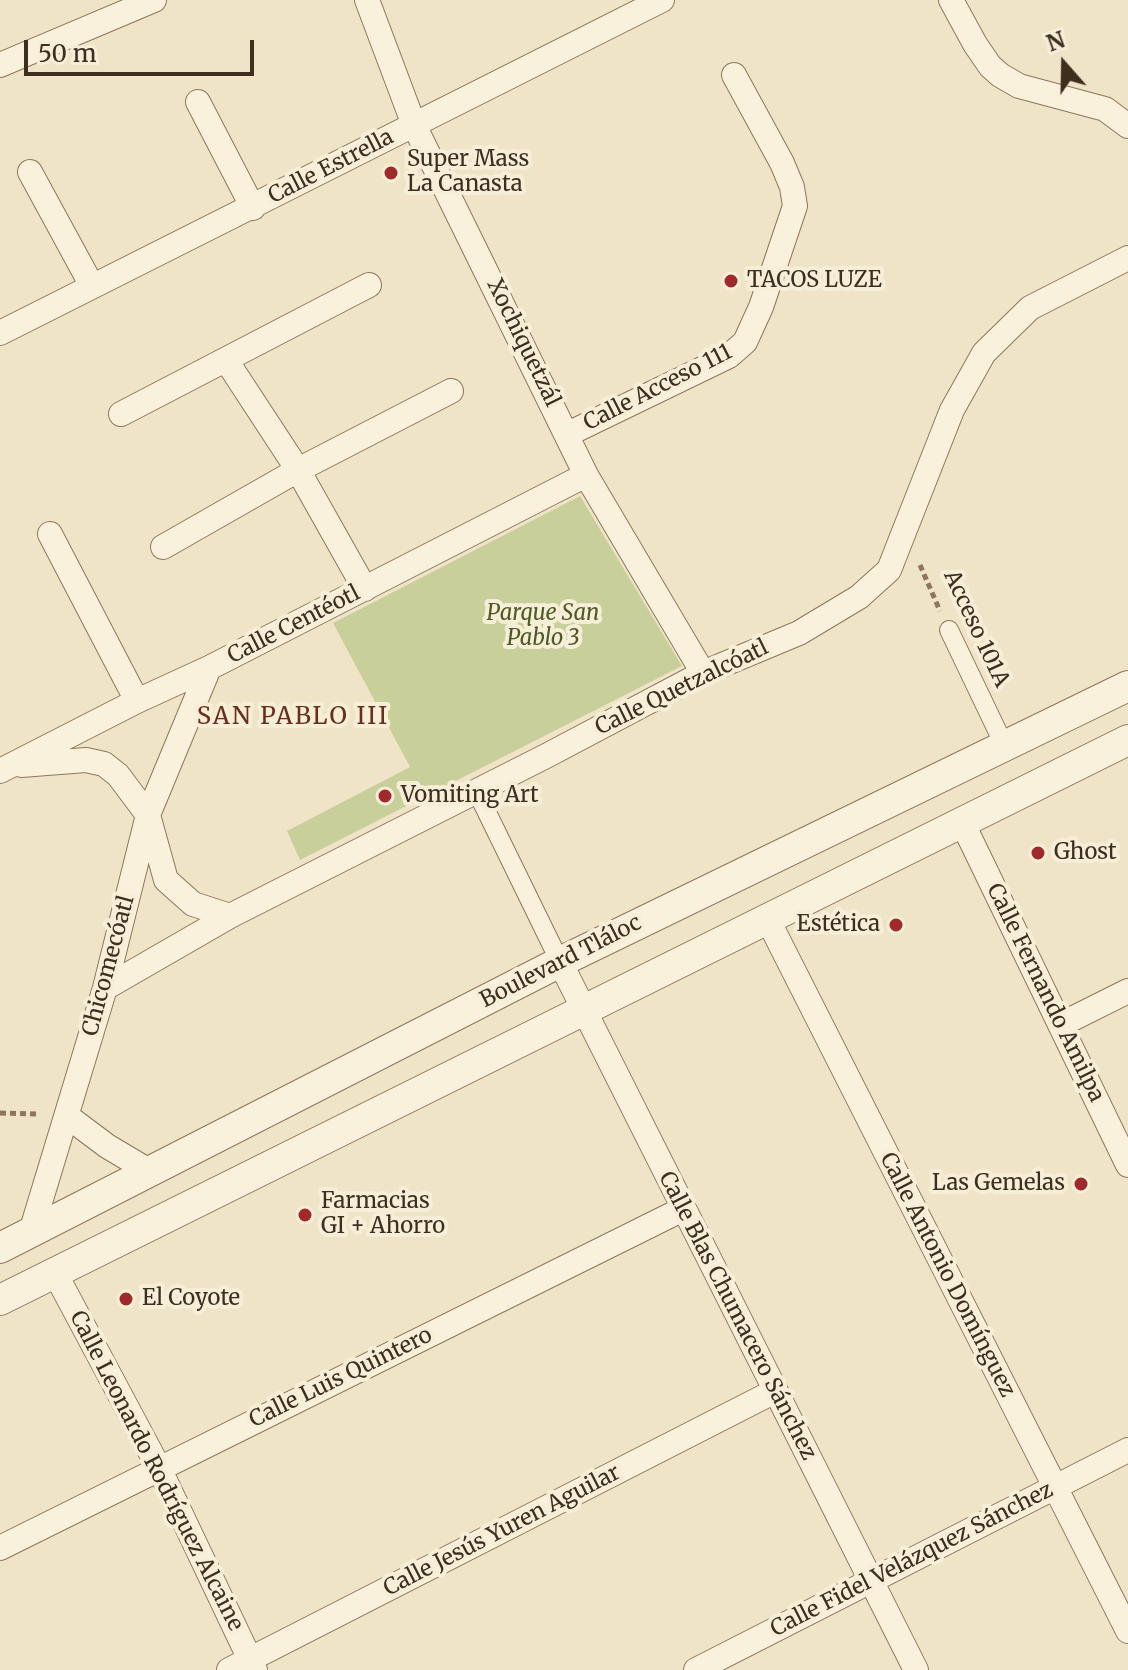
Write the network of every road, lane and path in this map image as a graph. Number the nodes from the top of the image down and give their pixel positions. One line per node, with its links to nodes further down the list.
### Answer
1 (154, 0): 5 (street)
2 (367, 0): 8 (street, Xochiquetzál)
3 (662, 0): 8 (street, Calle Estrella)
4 (951, 0): 9 (street)
5 (0, 65)
6 (734, 75): 19 (street, Calle Acceso 111)
7 (198, 102): 11 (street)
8 (414, 125): 11 (street, Calle Estrella); 19 (street, Xochiquetzál)
9 (1128, 126)
10 (30, 172): 14 (street)
11 (253, 208): 14 (street, Calle Estrella)
12 (1128, 258): 22 (street, Calle Quetzalcóatl)
13 (369, 285): 16 (street)
14 (92, 286): 15 (street, Calle Estrella)
15 (0, 333)
16 (226, 360): 18 (street); 20 (street)
17 (451, 391): 20 (street)
18 (121, 414)
19 (568, 434): 21 (street, Xochiquetzál)
20 (298, 470): 24 (street); 25 (street)
21 (586, 475): 25 (street, Calle Centéotl); 28 (street, Xochiquetzál)
22 (904, 532): 26 (path, Acceso 101A); 28 (street, Calle Quetzalcóatl)
23 (50, 534): 30 (street)
24 (163, 547)
25 (365, 589): 27 (street, Calle Centéotl)
26 (949, 630): 32 (street, Acceso 101A)
27 (209, 668): 30 (street, Calle Centéotl); 35 (street, Chicomecóatl)
28 (703, 673): 34 (street, Calle Quetzalcóatl)
29 (1128, 686): 32 (street, Boulevard Tláloc)
30 (137, 701): 33 (street, Calle Centéotl)
31 (1128, 740): 36 (street)
32 (1005, 747): 39 (street, Boulevard Tláloc)
33 (5, 768): 35 (street)
34 (476, 790): 37 (street, Calle Quetzalcóatl); 39 (street)
35 (148, 815): 37 (street); 40 (street, Chicomecóatl)
36 (962, 822): 38 (street); 43 (street, Calle Fernando Amilpa)
37 (230, 916): 40 (street, Calle Quetzalcóatl)
38 (767, 918): 42 (street); 56 (street, Calle Antonio Domínguez)
39 (560, 962): 42 (street, Calle Blas Chumacero Sánchez); 47 (street, Boulevard Tláloc)
40 (105, 988): 45 (street, Chicomecóatl)
41 (1128, 991): 43 (street)
42 (583, 1009): 48 (street, Calle Blas Chumacero Sánchez); 51 (street)
43 (1060, 1025): 46 (street, Calle Fernando Amilpa)
44 (0, 1113): 45 (path)
45 (67, 1116): 47 (street); 49 (street, Chicomecóatl)
46 (1128, 1165)
47 (149, 1171): 49 (street, Boulevard Tláloc)
48 (683, 1209): 53 (street, Calle Blas Chumacero Sánchez); 55 (street, Calle Luis Quintero)
49 (31, 1232): 50 (street, Boulevard Tláloc)
50 (0, 1248)
51 (55, 1273): 52 (street); 55 (street, Calle Leonardo Rodríguez Alcaine)
52 (0, 1300)
53 (775, 1391): 58 (street, Calle Blas Chumacero Sánchez); 60 (street, Calle Jesús Yuren Aguilar)
54 (1128, 1450): 56 (street, Calle Fidel Velázquez Sánchez)
55 (159, 1468): 57 (street, Calle Luis Quintero); 60 (street, Calle Leonardo Rodríguez Alcaine)
56 (1055, 1488): 58 (street, Calle Fidel Velázquez Sánchez); 59 (street, Calle Antonio Domínguez)
57 (0, 1548)
58 (870, 1582): 61 (street, Calle Fidel Velázquez Sánchez); 62 (street, Calle Blas Chumacero Sánchez)
59 (1128, 1631)
60 (245, 1667)
61 (696, 1670)
62 (916, 1670)

